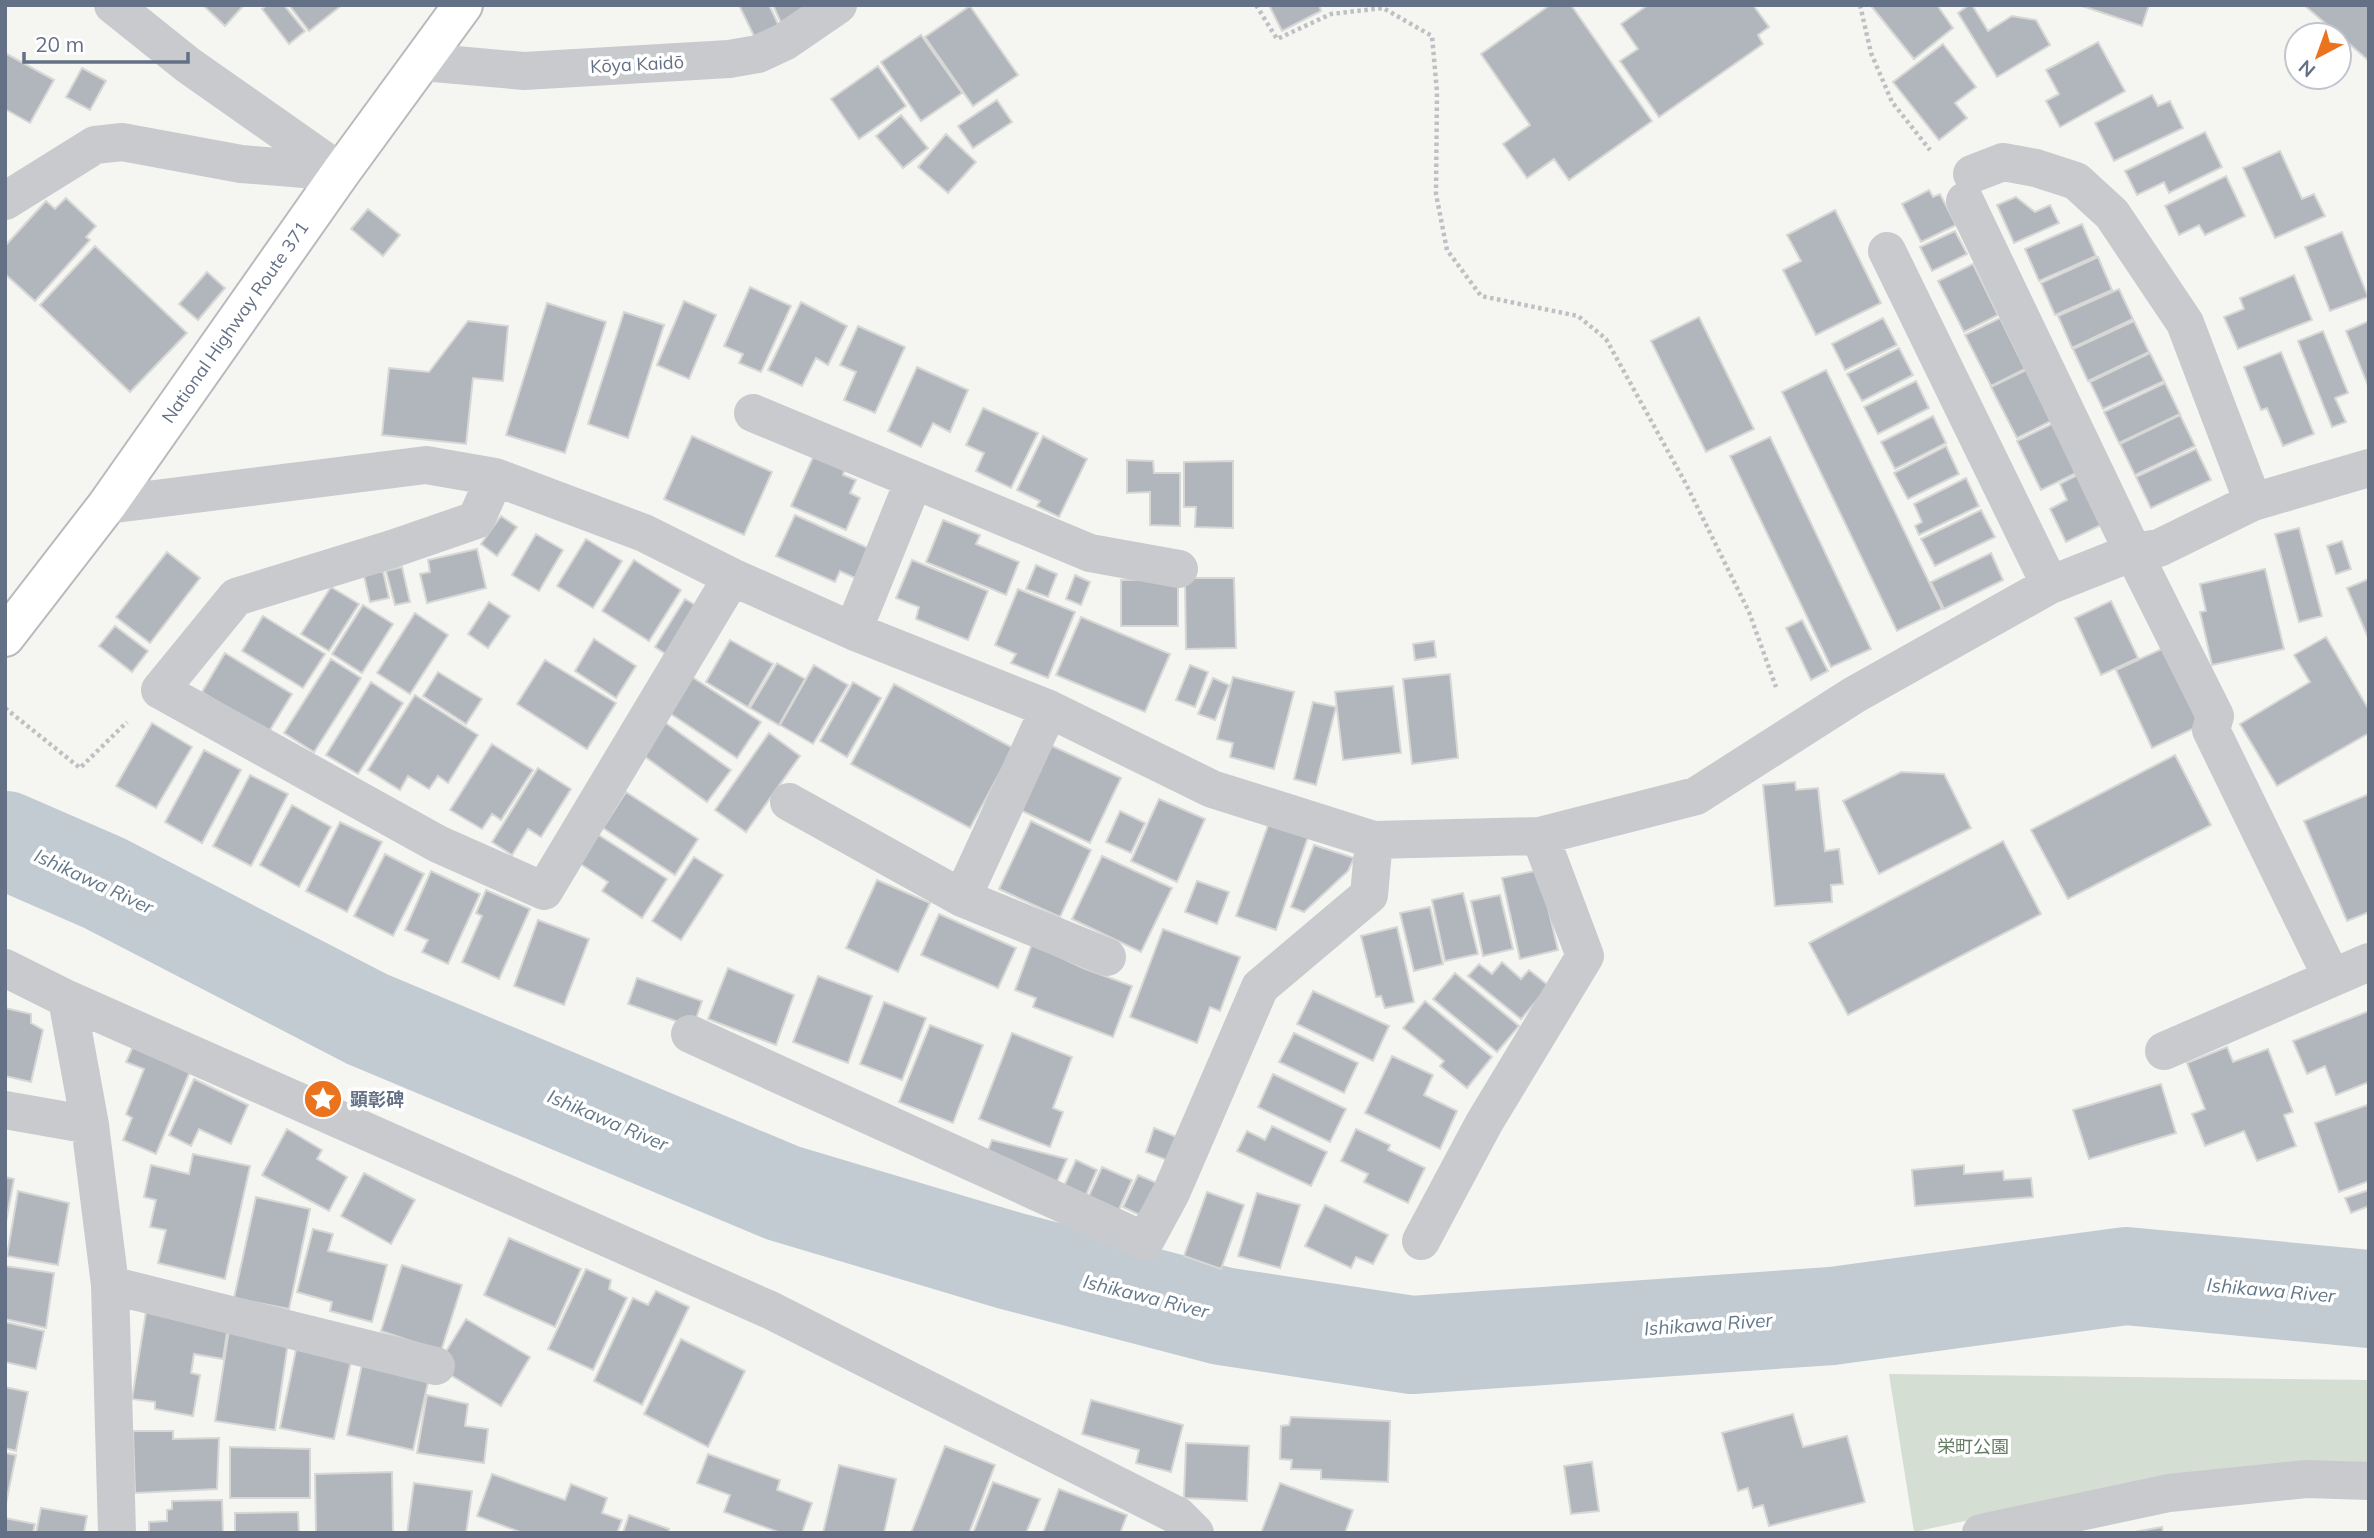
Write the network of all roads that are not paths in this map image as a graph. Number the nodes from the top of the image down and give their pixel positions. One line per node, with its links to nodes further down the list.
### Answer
1 (113, 5): 5 (street)
2 (463, 5): 4 (highway, National Highway Route 371)
3 (838, 5): 4 (street, Kōya Kaidō)
4 (422, 62): 5 (highway, National Highway Route 371)
5 (341, 172): 6 (street); 13 (highway, National Highway Route 371)
6 (5, 201)
7 (1887, 251): 17 (street)
8 (754, 413): 11 (street)
9 (2369, 468): 12 (street)
10 (495, 477): 13 (street); 16 (street); 16 (street)
11 (914, 480): 15 (street); 19 (street)
12 (2253, 502): 14 (street); 14 (street)
13 (107, 505): 18 (highway, National Highway Route 371)
14 (2133, 552): 17 (street); 28 (street)
15 (1179, 569)
16 (732, 577): 19 (street)
17 (2050, 585): 22 (street)
18 (14, 624)
19 (853, 631): 20 (street)
20 (1049, 709): 23 (street); 24 (street)
21 (789, 802): 24 (street)
22 (1540, 836): 23 (street); 34 (street)
23 (1374, 840): 30 (street)
24 (962, 898): 25 (street)
25 (1107, 957)
26 (2369, 962): 28 (street)
27 (5, 968): 29 (street)
28 (2332, 978): 31 (street)
29 (66, 999): 33 (street); 39 (street)
30 (690, 1034)
31 (2164, 1051)
32 (5, 1110): 33 (street)
33 (90, 1125): 35 (street)
34 (1421, 1241)
35 (110, 1285): 36 (street); 38 (street)
36 (436, 1366)
37 (2369, 1481): 40 (street)
38 (117, 1533)
39 (1195, 1533)
40 (1981, 1533)

